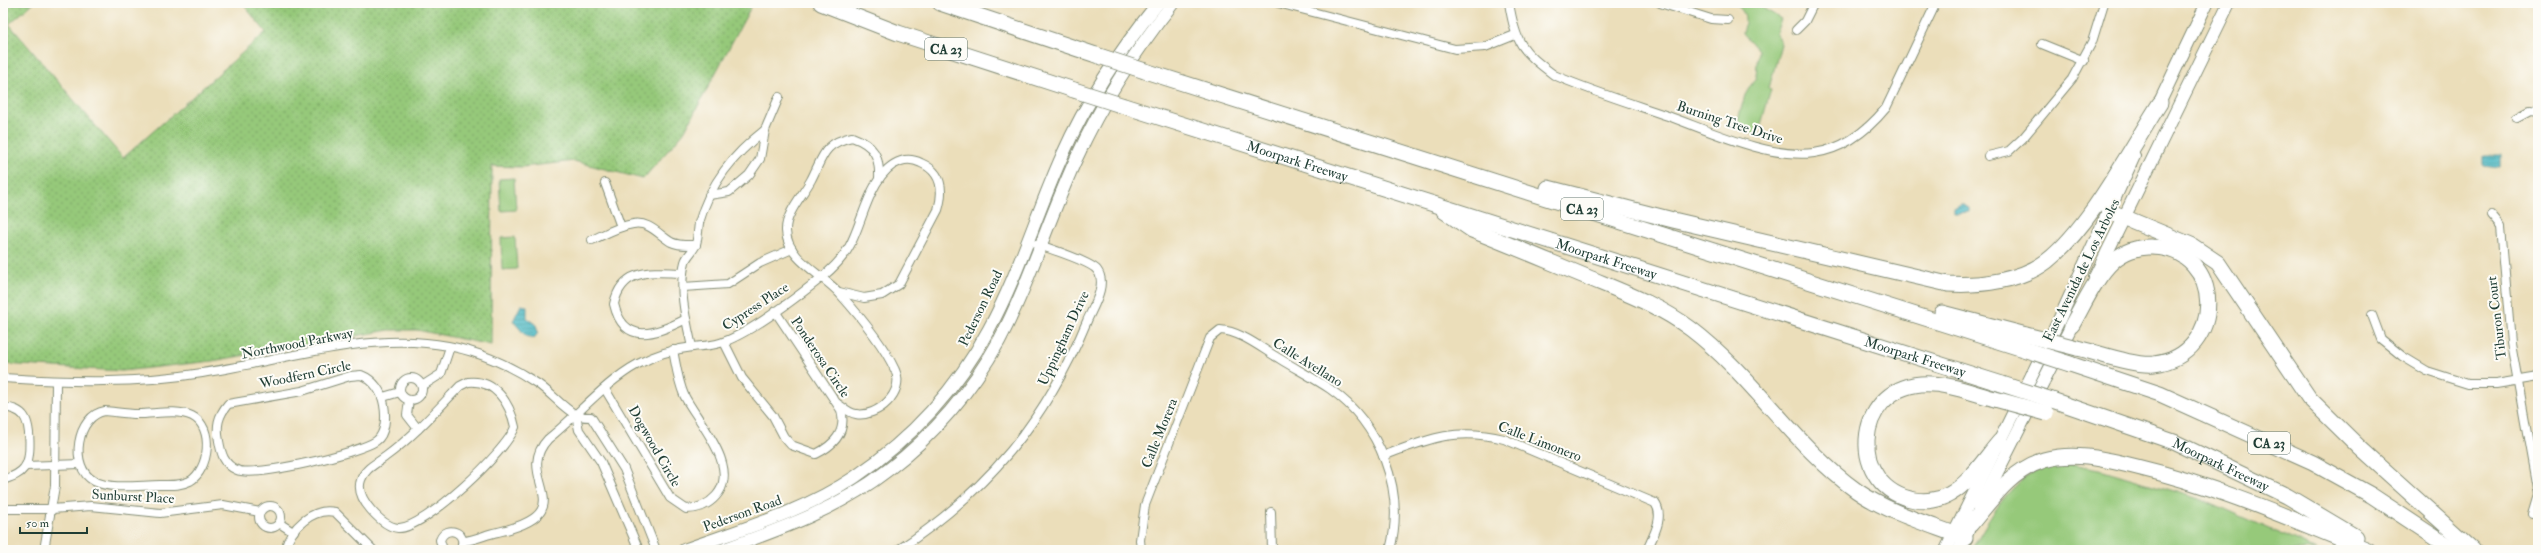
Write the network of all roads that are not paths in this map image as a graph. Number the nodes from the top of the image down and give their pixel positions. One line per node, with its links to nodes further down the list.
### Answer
1 (820, 3): 28 (highway, Moorpark Freeway / CA 23, bridge)
2 (940, 3): 23 (highway, CA 23, bridge)
3 (1158, 3): 34 (street, Pederson Road)
4 (1173, 3): 36 (street, Pederson Road)
5 (1278, 3): 15 (street)
6 (1508, 3): 15 (street, Burning Tree Drive)
7 (1660, 3): 13 (street)
8 (1814, 3): 14 (street)
9 (1936, 3): 15 (street, Burning Tree Drive)
10 (2104, 3): 17 (street)
11 (2207, 3): 19 (street, East Avenida de Los Arboles)
12 (2229, 3): 31 (street, East Avenida de Los Arboles)
13 (1728, 20)
14 (1796, 30)
15 (1515, 35)
16 (2042, 44): 17 (street)
17 (2084, 61): 24 (street)
18 (779, 97): 22 (street)
19 (2160, 103): 23 (highway); 29 (street, East Avenida de Los Arboles)
20 (2538, 112): 21 (street)
21 (2517, 118)
22 (765, 130): 27 (street); 27 (street)
23 (1386, 147): 47 (highway, CA 23)
24 (1988, 156)
25 (879, 179): 37 (street); 39 (street, Cypress Place); 41 (street)
26 (605, 183): 32 (street)
27 (709, 195): 35 (street)
28 (1429, 201): 62 (highway, Moorpark Freeway / CA 23, bridge); 79 (highway)
29 (2109, 211): 31 (highway); 66 (street, East Avenida de Los Arboles)
30 (2491, 215): 54 (street, Tiburon Court)
31 (2123, 216): 45 (street, East Avenida de Los Arboles); 99 (highway)
32 (621, 227): 33 (street); 35 (street)
33 (592, 240)
34 (1028, 240): 36 (street, Uppingham Drive); 88 (street, Pederson Road)
35 (696, 245): 38 (street)
36 (1040, 245): 89 (street, Pederson Road); 90 (street, Uppingham Drive)
37 (792, 249): 39 (street); 40 (street)
38 (683, 273): 40 (street); 44 (street)
39 (822, 278): 41 (street); 42 (street, Cypress Place)
40 (683, 287): 44 (street)
41 (839, 292): 61 (street)
42 (775, 311): 48 (street, Cypress Place); 61 (street, Ponderosa Circle)
43 (2372, 315): 54 (street)
44 (686, 319): 50 (street)
45 (2072, 325): 47 (highway, bridge); 79 (street, East Avenida de Los Arboles)
46 (1217, 331): 67 (street, Calle Avellano); 91 (street, Calle Morera)
47 (2023, 341): 98 (highway, CA 23, bridge)
48 (724, 342): 50 (street, Cypress Place); 61 (street, Ponderosa Circle)
49 (450, 347): 55 (street, Northwood Parkway); 56 (street); 64 (street, Northwood Parkway)
50 (692, 347): 51 (street, Cypress Place)
51 (673, 350): 57 (street, Cypress Place); 57 (street, Dogwood Circle)
52 (2538, 377): 54 (street)
53 (3, 378): 55 (street, Northwood Parkway)
54 (2518, 380): 76 (street, Tiburon Court)
55 (56, 382): 70 (street)
56 (422, 386): 58 (street); 60 (street)
57 (605, 389): 64 (street, Cypress Place)
58 (400, 392): 59 (street); 60 (street)
59 (383, 398): 59 (street, Woodfern Circle)
60 (409, 400): 65 (street)
61 (838, 404)
62 (2049, 406): 66 (highway, bridge); 97 (highway, Moorpark Freeway / CA 23)
63 (3, 407): 69 (street)
64 (576, 416): 80 (street, Cypress Place); 86 (street); 87 (street, Northwood Parkway)
65 (418, 429): 65 (street)
66 (2000, 441): 79 (street, East Avenida de Los Arboles)
67 (1383, 456): 93 (street, Calle Avellano); 94 (street, Calle Limonero)
68 (80, 464): 68 (street); 70 (street)
69 (26, 466): 70 (street); 71 (street)
70 (54, 466): 73 (street)
71 (3, 480)
72 (3, 509): 73 (street, Sunburst Place)
73 (52, 509): 74 (street, Sunburst Place); 81 (street)
74 (260, 512): 77 (street); 77 (street, Sunburst Place)
75 (1270, 512): 92 (street)
76 (2532, 514)
77 (279, 523): 78 (street)
78 (293, 532): 82 (street); 83 (street)
79 (1962, 537): 95 (street, East Avenida de Los Arboles); 96 (highway)
80 (463, 541): 84 (street); 85 (street)
81 (44, 550)
82 (285, 550)
83 (373, 550)
84 (443, 550)
85 (459, 550)
86 (638, 550)
87 (656, 550)
88 (684, 550)
89 (722, 550)
90 (898, 550)
91 (1141, 550)
92 (1272, 550)
93 (1390, 550)
94 (1647, 550)
95 (1946, 550)
96 (2368, 550)
97 (2378, 550)
98 (2454, 550)
99 (2473, 550)

